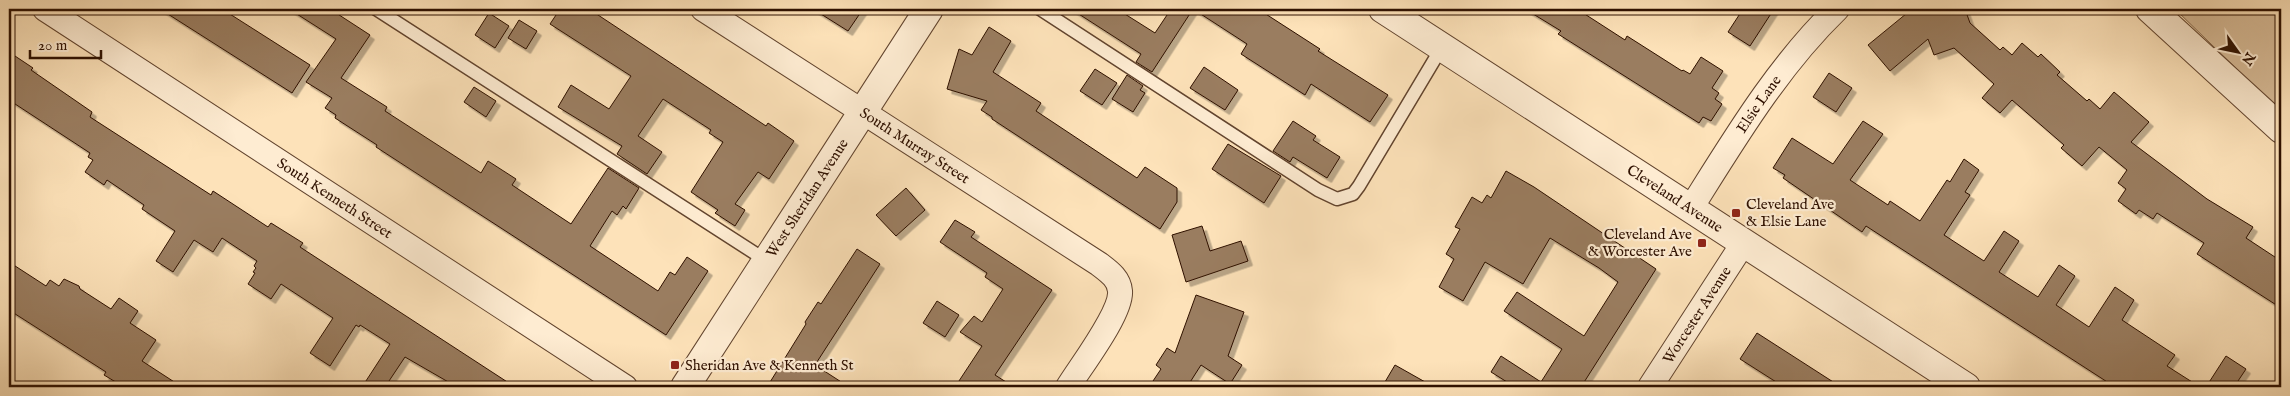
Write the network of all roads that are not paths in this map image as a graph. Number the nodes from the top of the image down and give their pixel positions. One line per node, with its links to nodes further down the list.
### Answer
1 (45, 9): 15 (street, South Kenneth Street)
2 (376, 9): 14 (lane)
3 (703, 9): 10 (street, South Murray Street)
4 (929, 9): 10 (street, West Sheridan Avenue)
5 (1040, 9): 9 (lane)
6 (1383, 9): 9 (street, Cleveland Avenue)
7 (1837, 9): 12 (street, Elsie Lane)
8 (2150, 9): 11 (street)
9 (1442, 47): 12 (street, Cleveland Avenue)
10 (862, 112): 14 (street, West Sheridan Avenue); 17 (street, South Murray Street)
11 (2281, 130)
12 (1691, 208): 13 (street, Cleveland Avenue)
13 (1744, 242): 18 (street, Worcester Avenue); 19 (street, Cleveland Avenue)
14 (767, 261): 16 (street, West Sheridan Avenue)
15 (625, 387)
16 (685, 387)
17 (1068, 387)
18 (1650, 387)
19 (1966, 387)

